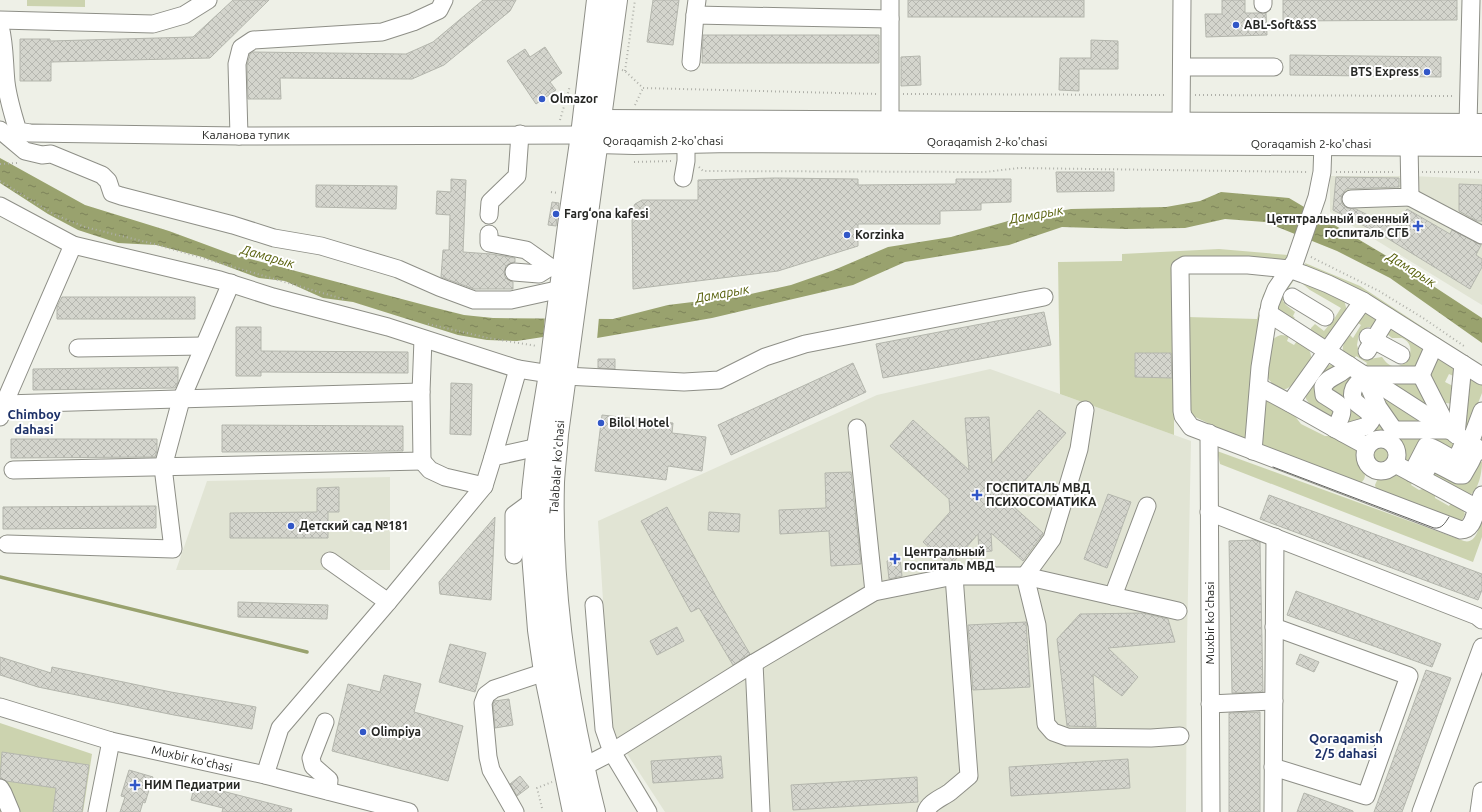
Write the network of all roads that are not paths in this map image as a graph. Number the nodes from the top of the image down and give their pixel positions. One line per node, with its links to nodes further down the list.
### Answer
1 (208, 0): 12 (street)
2 (455, 0): 8 (street)
3 (598, 0): 22 (main road)
4 (616, 0): 22 (main road)
5 (890, 0): 10 (street)
6 (1182, 0): 16 (street)
7 (1471, 0): 11 (street)
8 (442, 5): 25 (street)
9 (696, 8): 10 (street); 14 (street)
10 (890, 19): 18 (street)
11 (1476, 19): 20 (street)
12 (0, 20)
13 (0, 26): 17 (street, Каланова тупик)
14 (691, 62)
15 (1274, 67): 16 (street)
16 (1182, 68): 19 (street)
17 (3, 83): 25 (street, Каланова тупик)
18 (890, 123): 19 (main road, Qoraqamish 2-ko'chasi); 22 (main road, Qoraqamish 2-ko'chasi)
19 (1182, 124): 24 (main road, Qoraqamish 2-ko'chasi)
20 (1475, 125): 24 (main road, Qoraqamish 2-ko'chasi)
21 (0, 130): 41 (street)
22 (593, 133): 23 (street, Каланова тупик); 29 (main road, Qoraqamish 2-ko'chasi); 41 (main road, Talabalar ko'chasi); 41 (main road, Talabalar ko'chasi)
23 (520, 134): 25 (street, Каланова тупик); 34 (street)
24 (1241, 134): 26 (main road, Qoraqamish 2-ko'chasi); 29 (main road, Qoraqamish 2-ko'chasi)
25 (239, 136)
26 (1323, 144): 27 (main road, Qoraqamish 2-ko'chasi); 38 (street)
27 (1409, 144): 28 (main road, Qoraqamish 2-ko'chasi); 31 (street)
28 (1482, 145)
29 (686, 151): 30 (street)
30 (683, 178)
31 (1410, 197): 32 (street); 36 (street)
32 (1351, 200)
33 (0, 206): 37 (street)
34 (489, 208)
35 (489, 234): 41 (street)
36 (1482, 235)
37 (73, 245): 40 (street); 65 (street)
38 (1289, 269): 44 (street); 45 (street); 70 (street)
39 (514, 272): 41 (street)
40 (231, 283): 47 (street); 49 (street)
41 (561, 288): 57 (main road, Talabalar ko'chasi)
42 (1044, 297): 57 (street)
43 (1292, 297): 48 (street)
44 (1362, 301): 46 (street); 52 (street)
45 (1268, 313): 48 (street); 61 (street)
46 (1388, 318): 50 (street); 53 (street)
47 (424, 331): 56 (street); 62 (street)
48 (1297, 332): 52 (street)
49 (204, 346): 51 (street); 63 (street)
50 (1434, 346): 54 (street); 59 (street)
51 (78, 348)
52 (1327, 351): 55 (street); 64 (street)
53 (1401, 356)
54 (1463, 364): 60 (street); 72 (street)
55 (1349, 365): 58 (street); 69 (street)
56 (518, 369): 57 (street); 76 (street)
57 (557, 375): 74 (main road, Talabalar ko'chasi); 112 (main road, Talabalar ko'chasi)
58 (1364, 375): 59 (street); 69 (street); 71 (street); 72 (street)
59 (1421, 375): 72 (street)
60 (1482, 376)
61 (1258, 387): 64 (street); 75 (street)
62 (420, 392): 63 (street); 77 (street)
63 (181, 400): 65 (street); 79 (street)
64 (1290, 403): 69 (street)
65 (2, 410)
66 (1085, 410): 94 (street)
67 (1482, 411): 72 (street)
68 (857, 428): 95 (street)
69 (1339, 431): 73 (street)
70 (1209, 434): 75 (street); 88 (street, Muxbir ko'chasi)
71 (1391, 435): 72 (street); 73 (street); 78 (street)
72 (1470, 438): 82 (street)
73 (1367, 446): 80 (street)
74 (538, 447): 76 (street); 85 (main road, Talabalar ko'chasi)
75 (1254, 451): 84 (street)
76 (493, 457): 83 (street)
77 (422, 461): 79 (street); 83 (street)
78 (1395, 464): 80 (street); 82 (street)
79 (164, 467): 81 (street); 90 (street)
80 (1374, 469): 84 (street)
81 (13, 470)
82 (1417, 475): 86 (street)
83 (484, 486): 97 (street)
84 (1365, 493): 86 (street)
85 (533, 501): 91 (street); 104 (main road, Talabalar ko'chasi)
86 (1480, 501)
87 (1147, 506): 96 (street)
88 (1209, 512): 89 (street); 106 (street, Muxbir ko'chasi)
89 (1275, 537): 100 (street); 101 (street)
90 (7, 544)
91 (514, 555)
92 (330, 561): 97 (street)
93 (954, 576): 94 (street); 95 (street); 126 (street)
94 (1025, 576): 96 (street); 109 (street)
95 (874, 592): 103 (street)
96 (1113, 596): 99 (street)
97 (388, 602): 114 (street)
98 (594, 605): 111 (street)
99 (1178, 611)
100 (1482, 620)
101 (1274, 627): 105 (street); 113 (street)
102 (1482, 647): 129 (street)
103 (754, 663): 111 (street); 125 (street)
104 (545, 672): 121 (street); 122 (main road, Talabalar ko'chasi)
105 (1274, 701): 106 (street); 113 (street)
106 (1210, 704): 127 (street, Muxbir ko'chasi)
107 (0, 707): 110 (street, Muxbir ko'chasi)
108 (325, 722): 117 (street)
109 (1180, 736)
110 (111, 741): 114 (street, Muxbir ko'chasi); 119 (street)
111 (612, 752): 112 (street); 124 (street)
112 (583, 767): 123 (main road, Talabalar ko'chasi)
113 (1273, 767): 128 (street)
114 (265, 775): 117 (street, Muxbir ko'chasi)
115 (0, 788): 118 (street)
116 (1482, 790): 130 (street)
117 (328, 791): 120 (street, Muxbir ko'chasi)
118 (11, 812)
119 (97, 812)
120 (409, 812)
121 (515, 812)
122 (574, 812)
123 (594, 812)
124 (648, 812)
125 (761, 812)
126 (926, 812)
127 (1211, 812)
128 (1273, 812)
129 (1421, 812)
130 (1479, 812)

